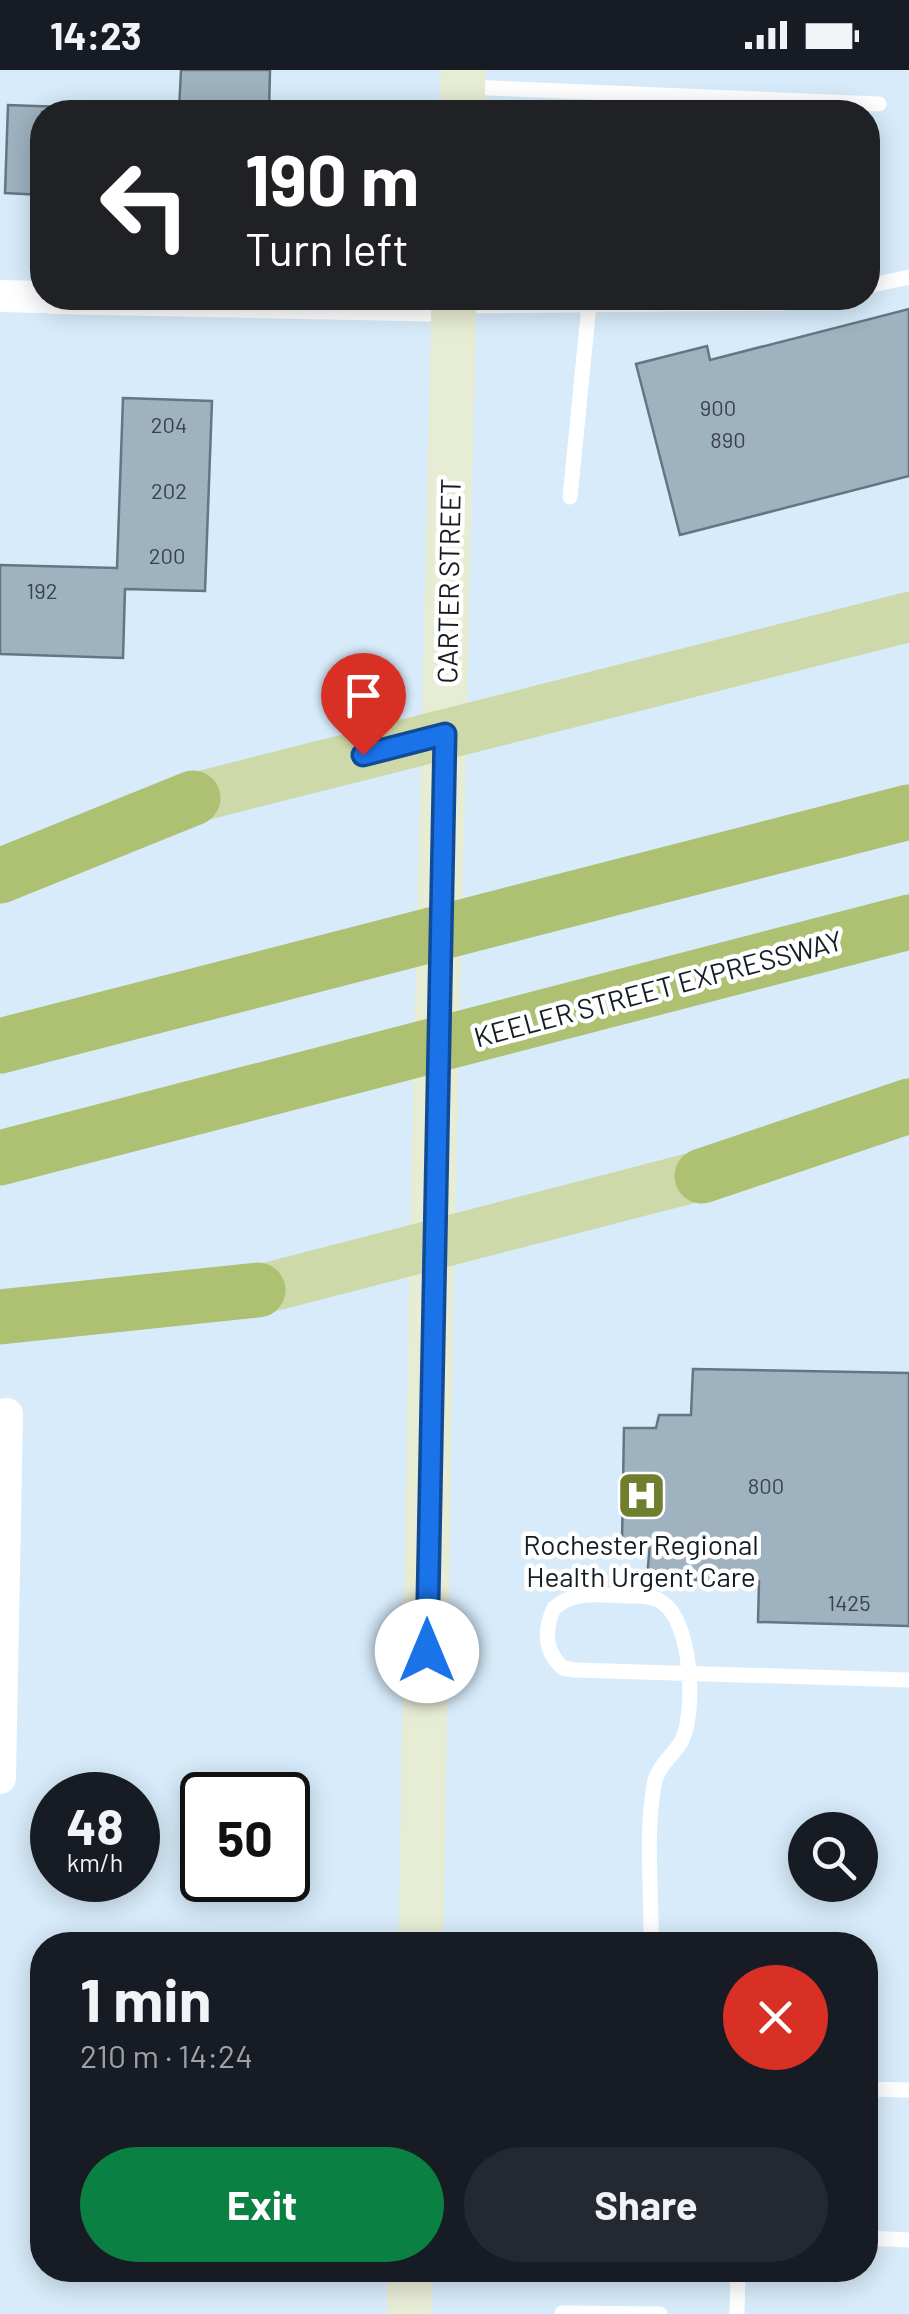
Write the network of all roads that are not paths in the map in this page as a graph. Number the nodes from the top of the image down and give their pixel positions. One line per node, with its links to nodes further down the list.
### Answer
1 (462, 90): 2 (lane)
2 (679, 100)
3 (909, 277): 4 (lane)
4 (880, 283)
5 (0, 296): 6 (street)
6 (30, 297)
7 (454, 310): 11 (main road, CARTER STREET)
8 (589, 310): 9 (lane)
9 (570, 498)
10 (909, 617): 11 (main road)
11 (445, 734): 12 (main road); 22 (main road, CARTER STREET)
12 (193, 798): 14 (main road); 15 (highway)
13 (909, 812): 17 (highway)
14 (0, 851)
15 (0, 876)
16 (909, 922): 20 (highway, KEELER STREET EXPRESSWAY)
17 (0, 1046)
18 (909, 1106): 21 (highway)
19 (909, 1123): 21 (main road)
20 (0, 1158)
21 (702, 1176): 22 (main road)
22 (432, 1248): 23 (main road); 30 (main road, CARTER STREET)
23 (258, 1290): 24 (highway); 25 (main road)
24 (0, 1317)
25 (0, 1337)
26 (4, 1415): 29 (street)
27 (688, 1671): 27 (lane); 28 (lane); 31 (lane)
28 (909, 1680)
29 (0, 1778)
30 (421, 1932)
31 (651, 1932)
32 (878, 2089): 33 (lane)
33 (909, 2090)
34 (878, 2239): 35 (lane)
35 (909, 2240)
36 (409, 2282): 39 (main road)
37 (738, 2282): 41 (lane)
38 (562, 2313): 40 (lane)
39 (408, 2314)
40 (660, 2314)
41 (737, 2314)

